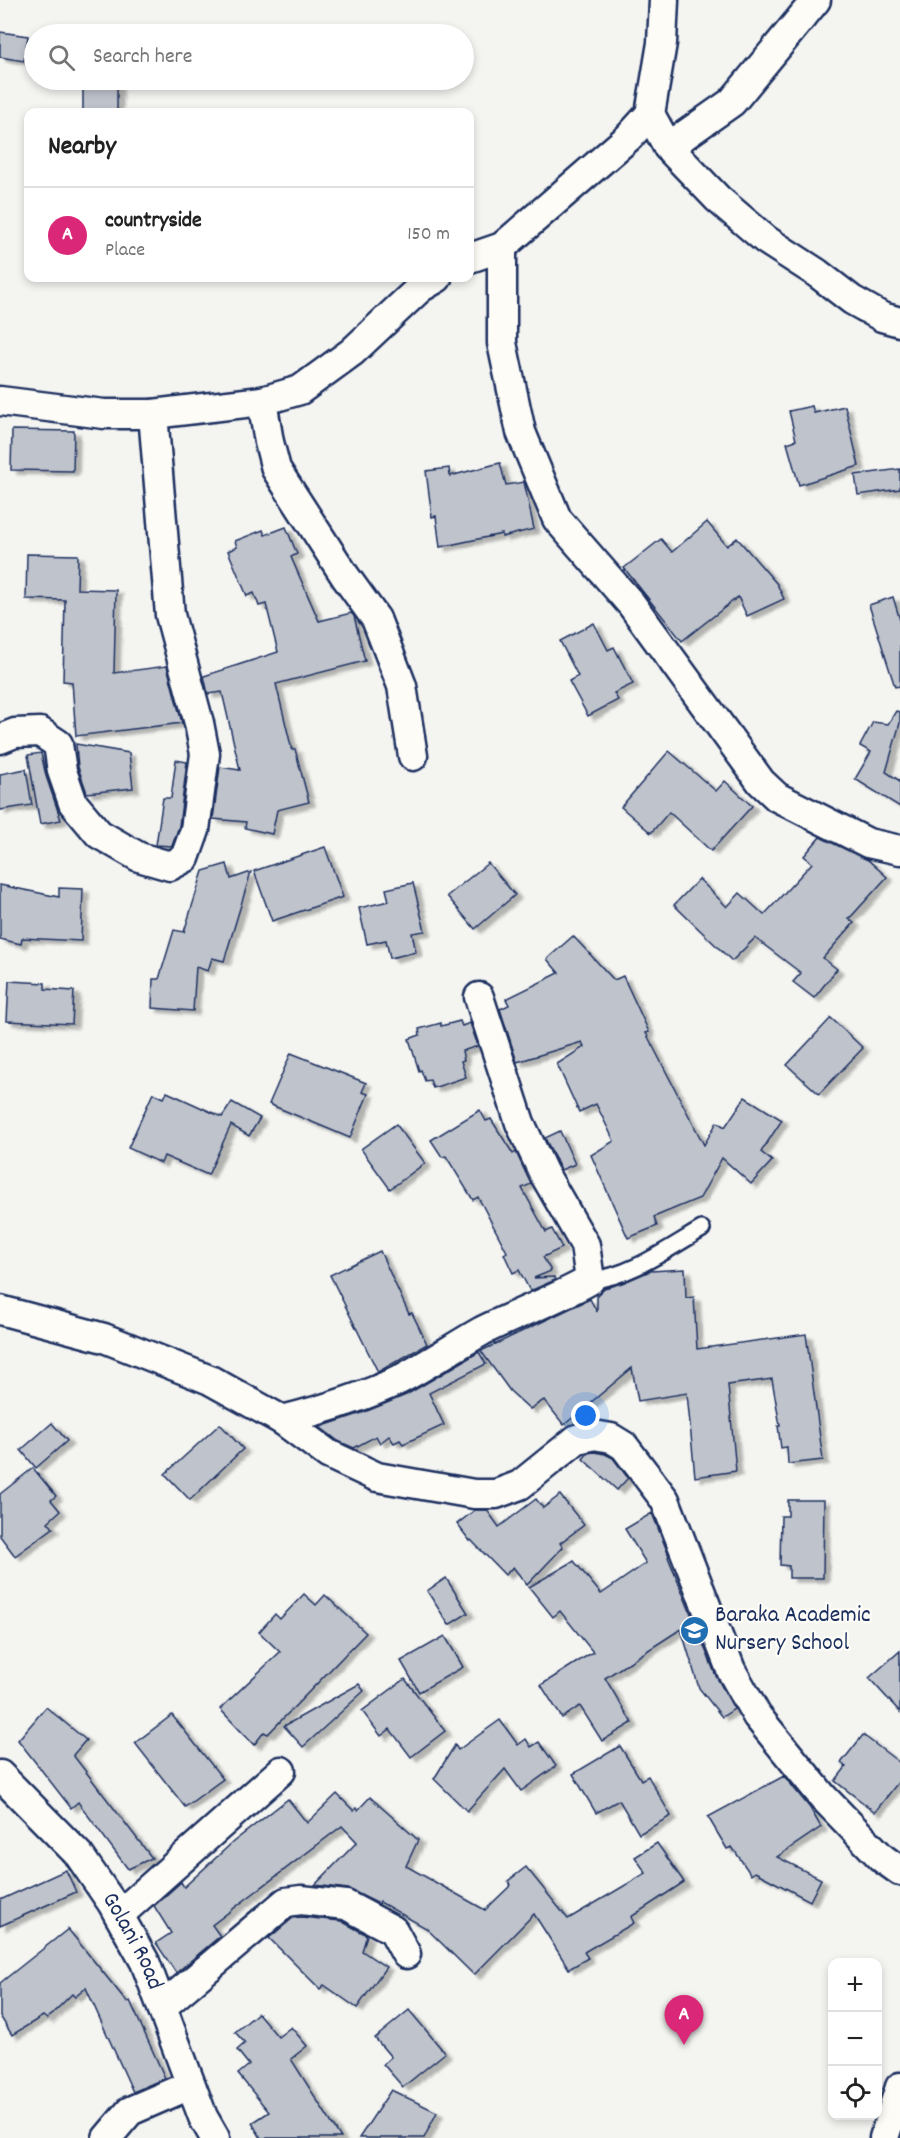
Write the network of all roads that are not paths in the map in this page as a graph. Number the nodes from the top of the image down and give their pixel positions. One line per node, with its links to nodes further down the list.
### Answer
1 (664, 0): 3 (street)
2 (816, 0): 4 (street)
3 (650, 114): 4 (street); 5 (street)
4 (668, 147): 8 (street)
5 (502, 247): 6 (street); 14 (street)
6 (474, 257)
7 (430, 282): 10 (street)
8 (900, 322)
9 (0, 401): 11 (street)
10 (262, 401): 11 (street); 13 (street)
11 (153, 414): 12 (street)
12 (0, 739)
13 (413, 756)
14 (900, 850)
15 (479, 997): 17 (street)
16 (702, 1229): 17 (lane)
17 (590, 1280): 19 (street)
18 (0, 1310): 19 (street)
19 (282, 1420): 22 (street)
20 (281, 1771): 23 (street)
21 (0, 1775): 23 (street, Golani Road)
22 (900, 1872)
23 (119, 1915): 25 (street, Golani Road)
24 (406, 1954): 25 (street)
25 (162, 2007): 26 (street, Golani Road)
26 (190, 2085): 28 (street); 29 (street, Golani Road)
27 (900, 2088): 30 (street)
28 (107, 2138)
29 (215, 2138)
30 (884, 2138)

